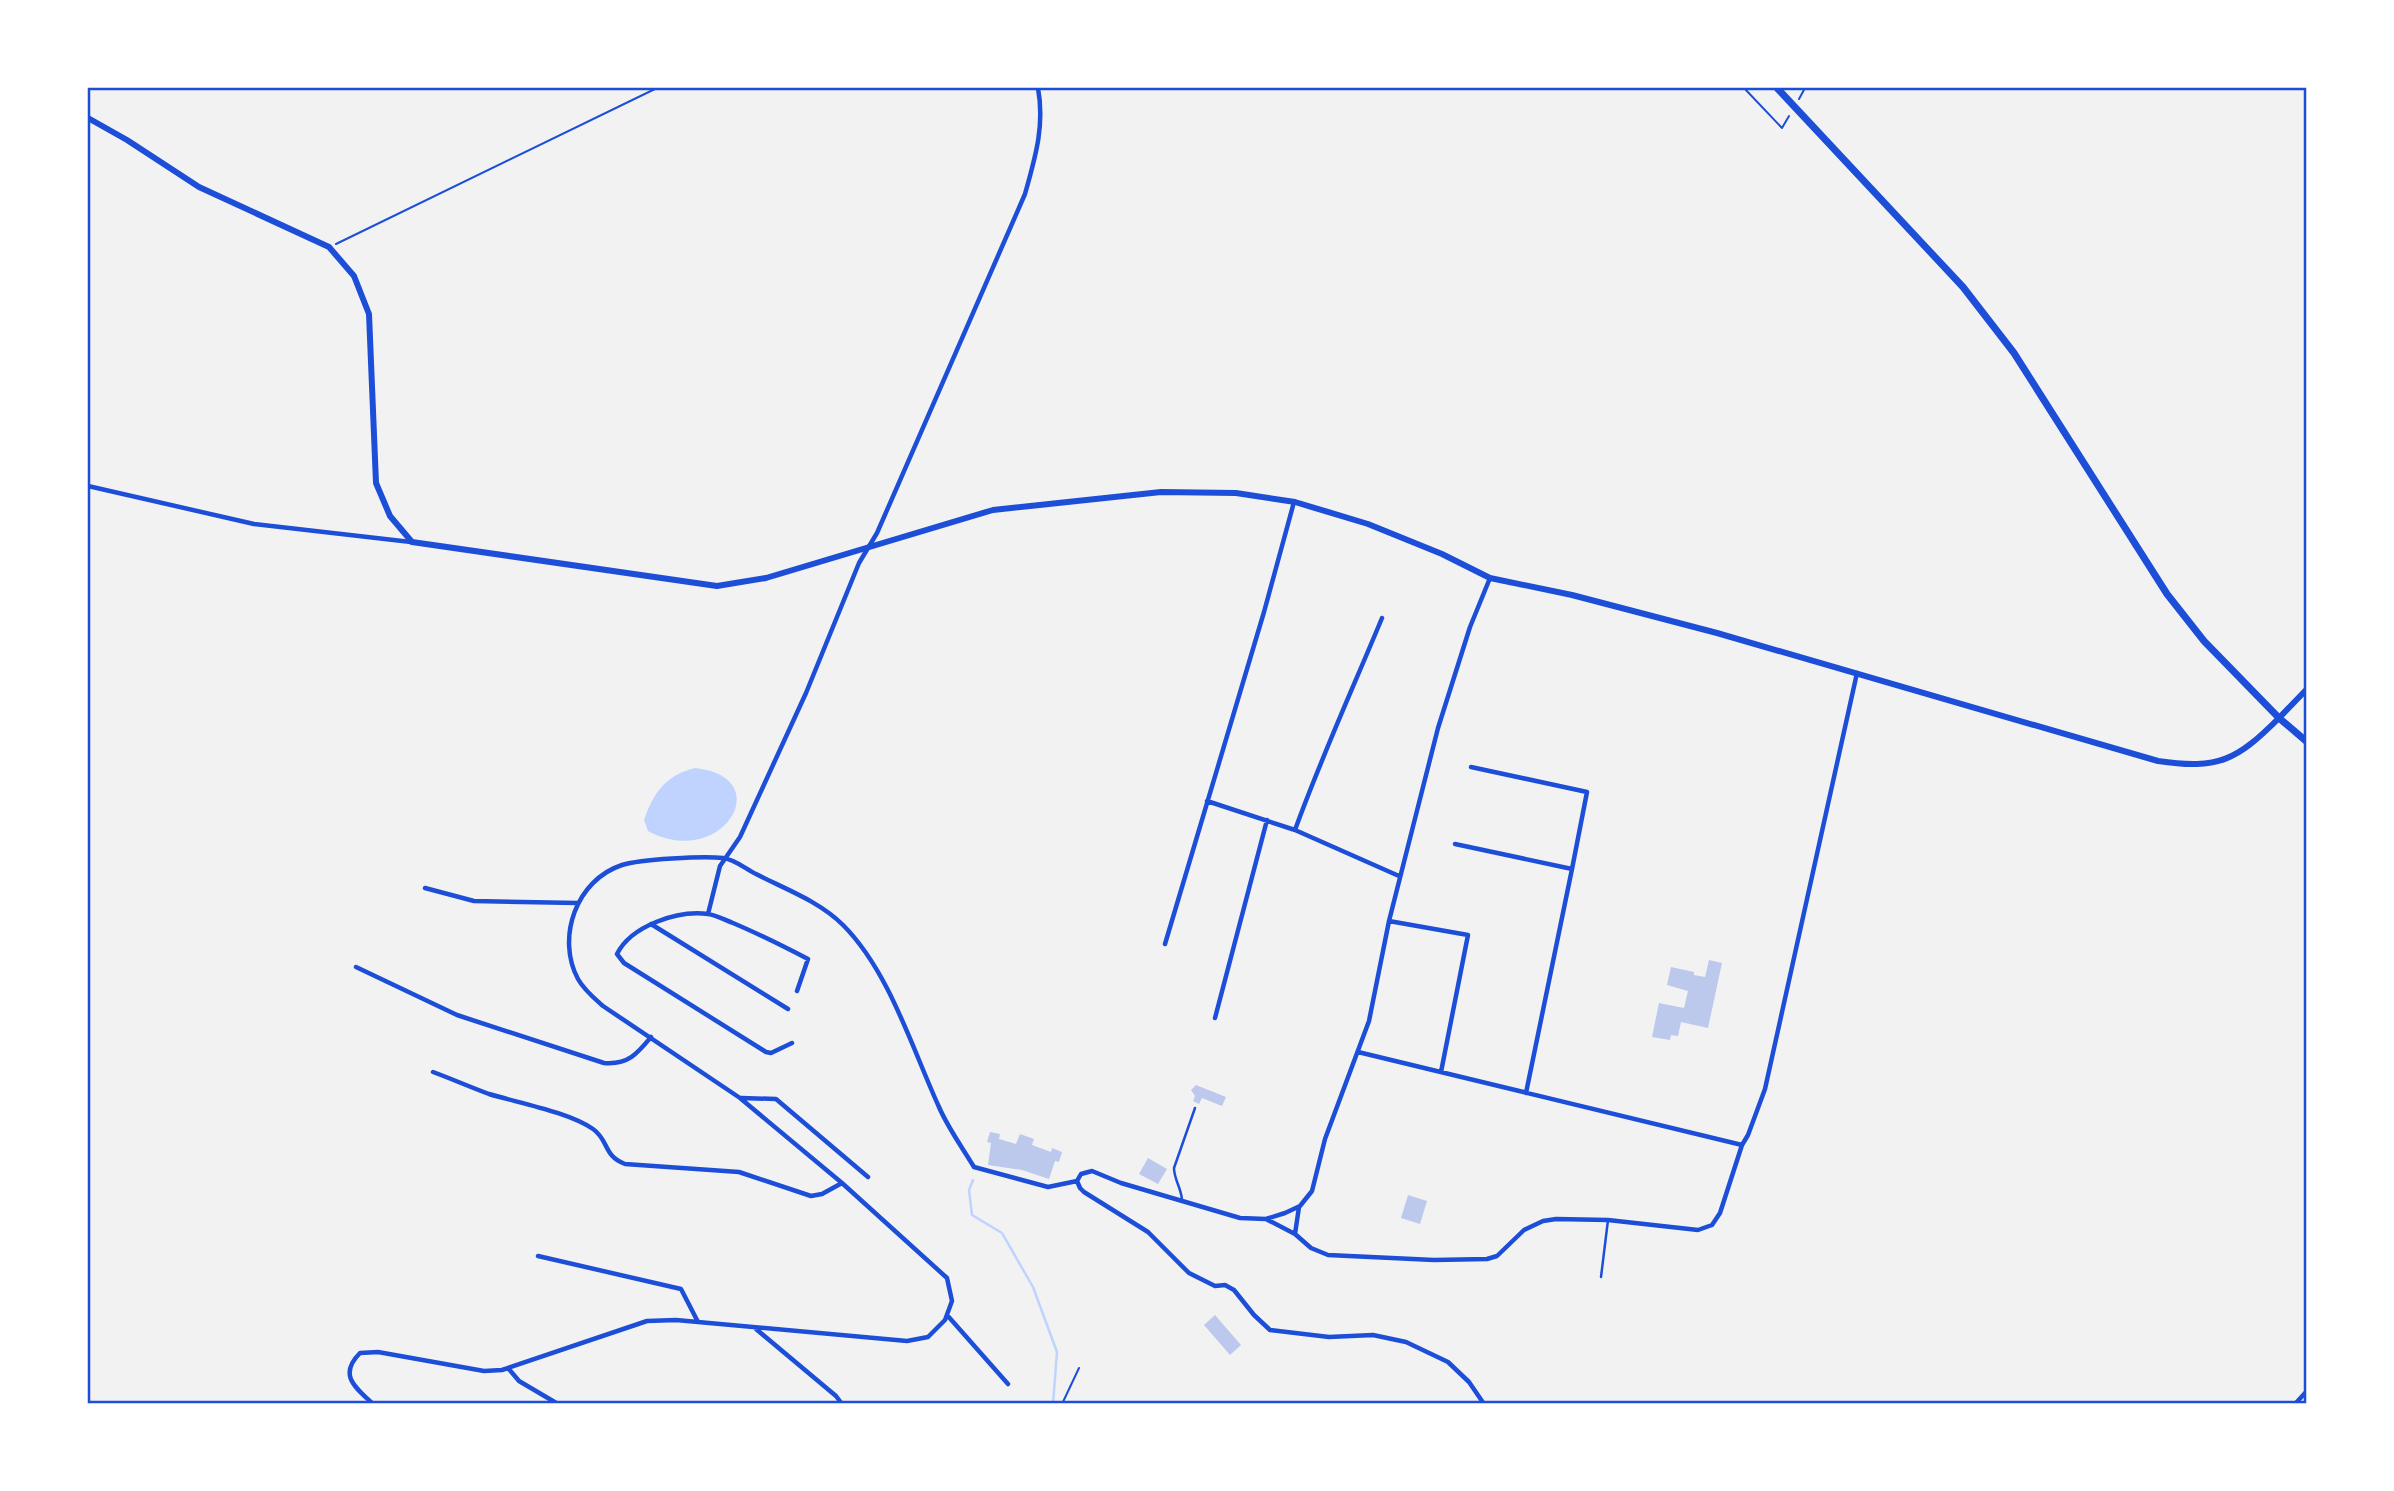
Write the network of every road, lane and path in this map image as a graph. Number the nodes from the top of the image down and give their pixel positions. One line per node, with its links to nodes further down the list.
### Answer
1 (657, 88): 8 (path)
2 (1038, 88): 12 (street)
3 (1744, 88): 6 (path)
4 (1777, 88): 6 (main road)
5 (1805, 88): 6 (path)
6 (1794, 106): 17 (main road)
7 (88, 118): 8 (street)
8 (329, 247): 11 (street)
9 (88, 486): 11 (street)
10 (1295, 502): 12 (street); 13 (street); 20 (street)
11 (412, 542): 12 (street)
12 (865, 550): 24 (street)
13 (1490, 578): 15 (street); 26 (street)
14 (1382, 618): 22 (street)
15 (1857, 673): 17 (street); 45 (street)
16 (2306, 691): 17 (street)
17 (2279, 718): 18 (main road)
18 (2306, 741)
19 (1471, 767): 25 (street)
20 (1207, 801): 21 (street); 32 (street)
21 (1267, 820): 22 (street); 36 (street)
22 (1295, 830): 26 (street)
23 (1455, 844): 25 (street)
24 (725, 858): 28 (street); 29 (street); 47 (street)
25 (1572, 869): 42 (street)
26 (1399, 876): 30 (street)
27 (425, 888): 28 (street)
28 (578, 903): 37 (street)
29 (708, 914): 31 (street); 34 (street)
30 (1389, 921): 39 (street); 41 (street)
31 (651, 924): 35 (street); 38 (street)
32 (1165, 944)
33 (356, 967): 37 (street)
34 (797, 990)
35 (788, 1009)
36 (1215, 1018)
37 (652, 1037): 43 (street)
38 (792, 1043)
39 (1358, 1052): 41 (street); 50 (street)
40 (433, 1072): 48 (street)
41 (1441, 1072): 42 (street)
42 (1526, 1093): 45 (street)
43 (740, 1098): 46 (street); 48 (street)
44 (1195, 1108): 49 (lane)
45 (1742, 1145): 52 (street)
46 (868, 1177)
47 (1077, 1181): 49 (street); 67 (street)
48 (842, 1183): 56 (street)
49 (1182, 1201): 51 (street)
50 (1300, 1206): 51 (street); 53 (street)
51 (1266, 1219): 53 (street)
52 (1608, 1220): 53 (street); 55 (lane)
53 (1295, 1234)
54 (538, 1256): 57 (street)
55 (1601, 1277)
56 (947, 1315): 58 (street); 61 (street)
57 (698, 1322): 58 (street); 59 (street)
58 (755, 1328): 65 (street)
59 (508, 1368): 63 (street); 64 (street)
60 (1079, 1368): 66 (path)
61 (1008, 1384)
62 (2306, 1392): 68 (street)
63 (373, 1404)
64 (558, 1404)
65 (842, 1404)
66 (1062, 1404)
67 (1484, 1404)
68 (2295, 1404)

